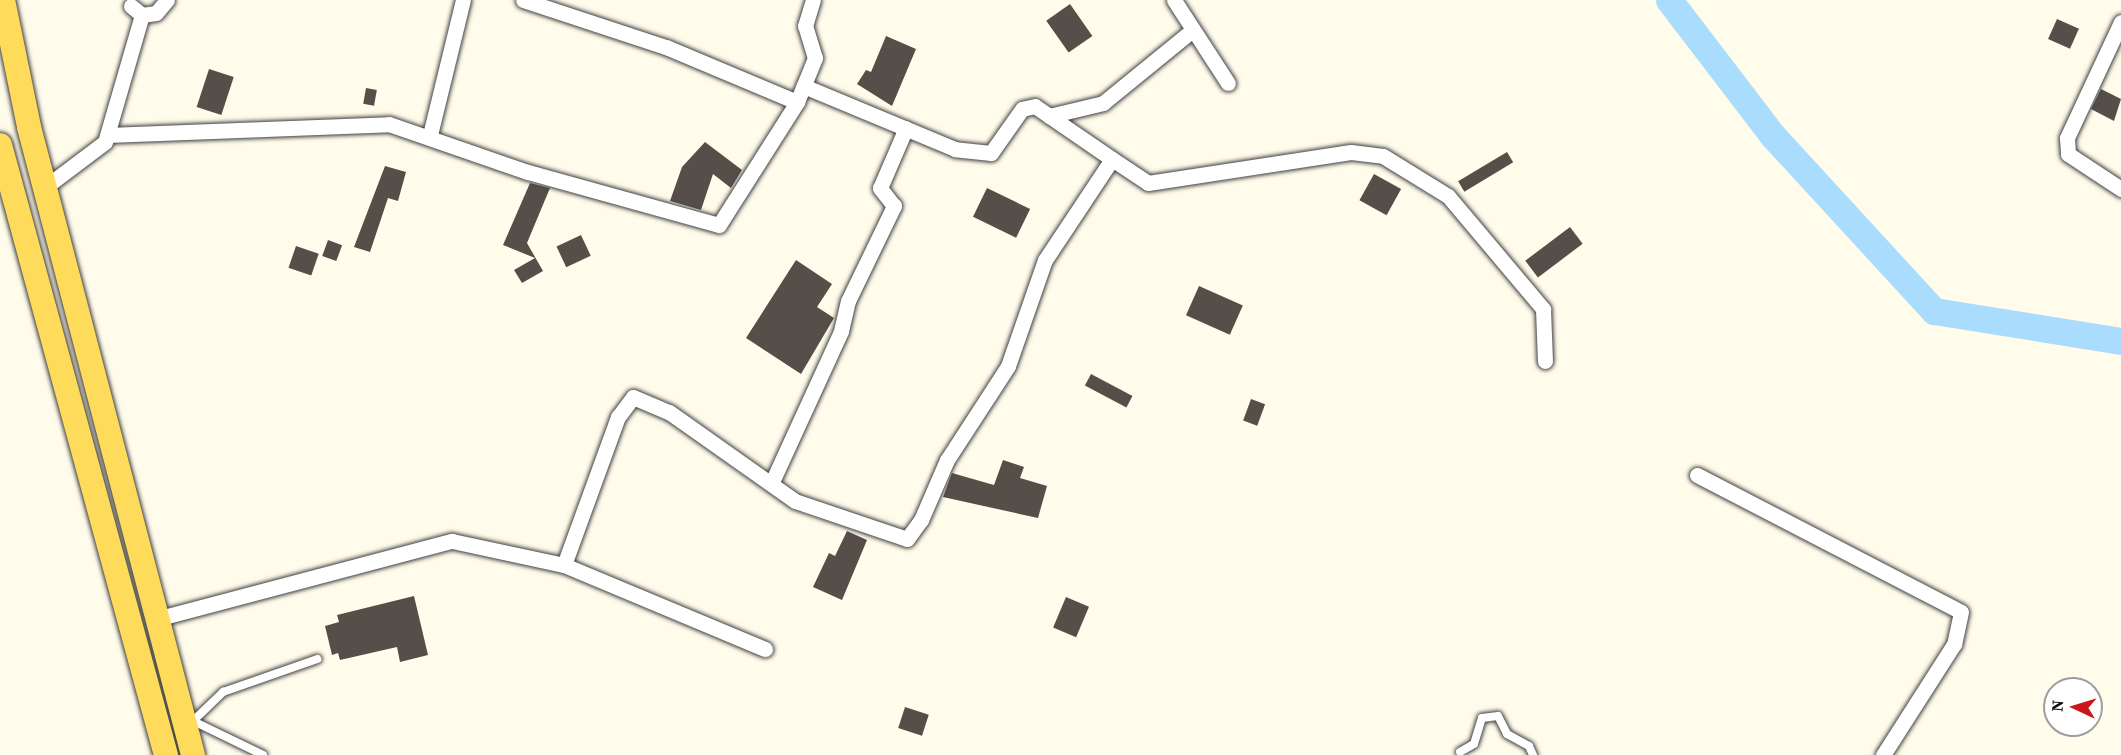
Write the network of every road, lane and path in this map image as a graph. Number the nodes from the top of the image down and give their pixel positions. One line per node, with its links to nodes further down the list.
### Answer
1 (3, 0): 19 (main road)
2 (167, 0): 15 (street)
3 (463, 0): 16 (street)
4 (523, 0): 12 (street)
5 (813, 0): 11 (street)
6 (1174, 0): 8 (street)
7 (2121, 22): 9 (street)
8 (1190, 32): 10 (street); 13 (street)
9 (2117, 43): 20 (street)
10 (1228, 83)
11 (804, 86): 12 (street); 14 (street)
12 (797, 102): 16 (street)
13 (1049, 116): 14 (street); 18 (street)
14 (906, 128): 23 (street)
15 (108, 135): 16 (street); 19 (street)
16 (430, 135)
17 (0, 145): 31 (main road)
18 (1112, 159): 21 (street); 23 (street)
19 (44, 188): 25 (main road)
20 (2121, 189)
21 (1545, 361)
22 (1698, 475): 34 (street)
23 (772, 482): 24 (street)
24 (564, 565): 25 (street); 26 (street)
25 (156, 619): 28 (main road)
26 (765, 649)
27 (317, 658): 28 (lane)
28 (188, 718): 30 (lane); 32 (main road)
29 (1460, 752): 33 (lane)
30 (260, 754)
31 (166, 755)
32 (193, 755)
33 (1533, 755)
34 (1883, 755)

